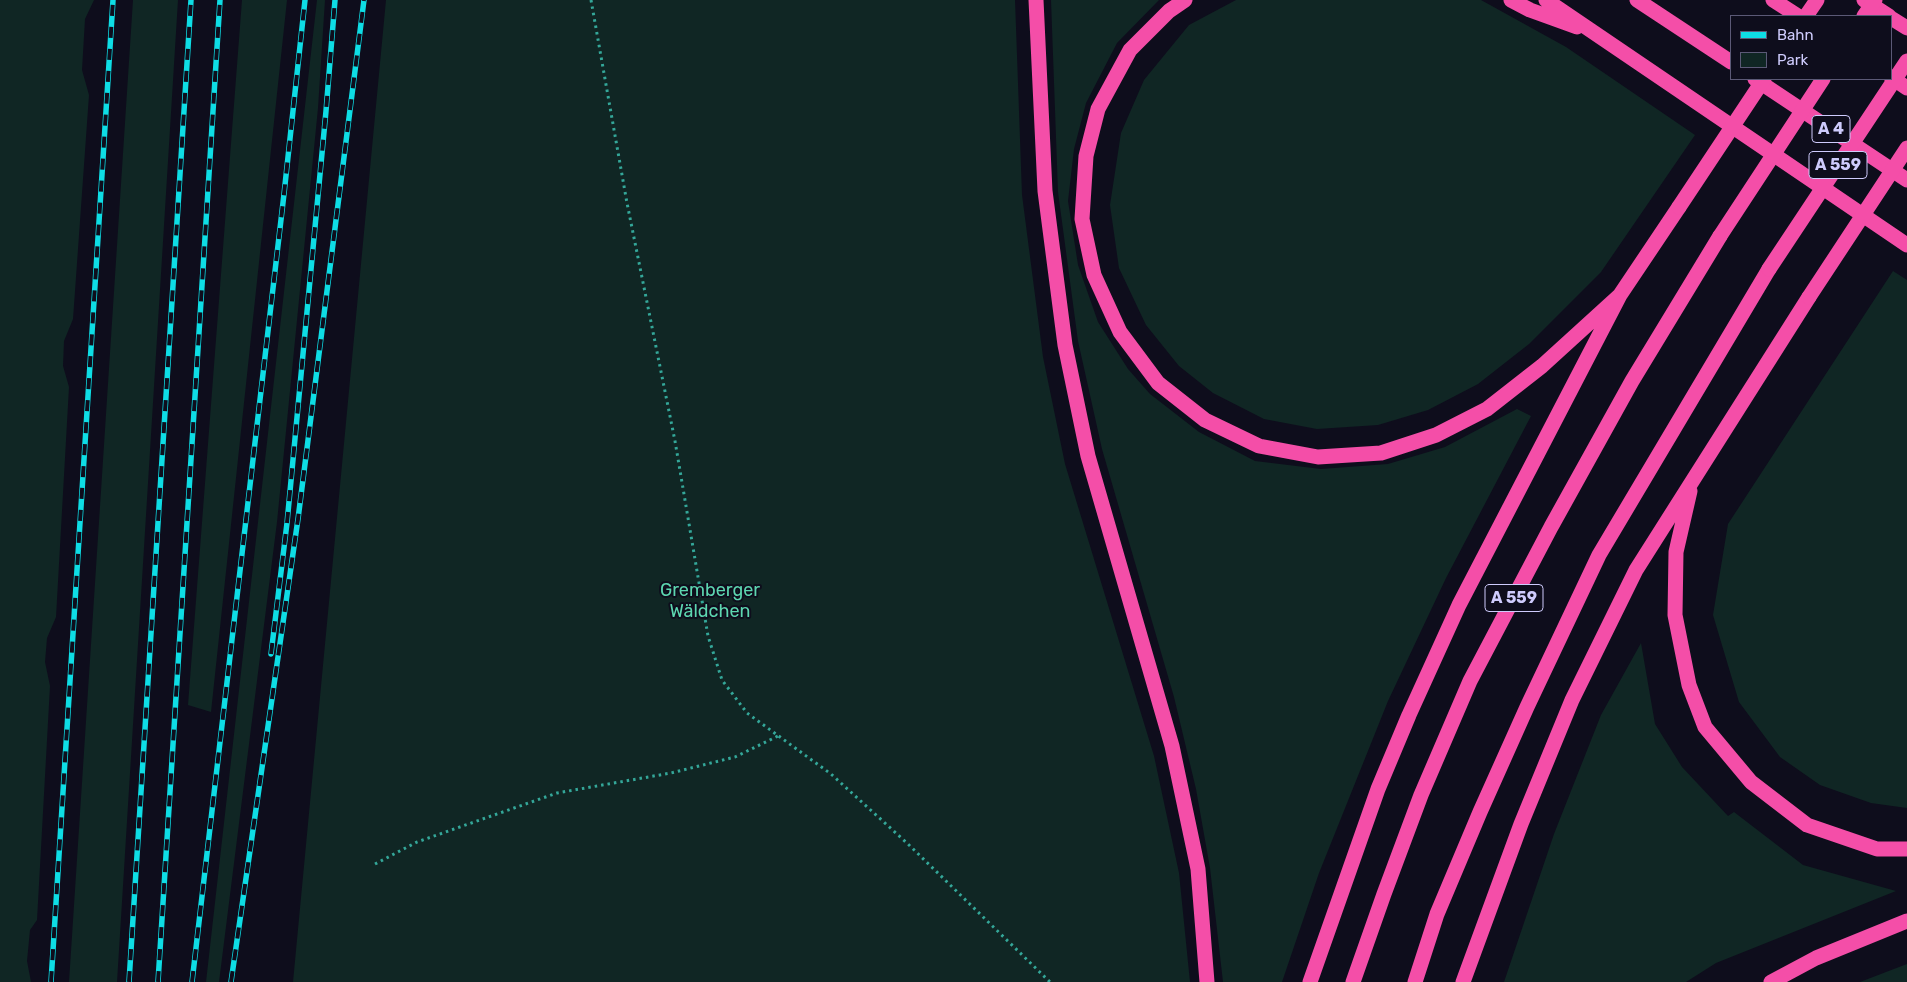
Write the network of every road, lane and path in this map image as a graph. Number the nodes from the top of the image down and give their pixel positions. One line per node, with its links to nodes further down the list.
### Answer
1 (591, 0): 30 (path)
2 (1036, 0): 35 (highway)
3 (1185, 0): 28 (highway)
4 (1512, 0): 17 (highway)
5 (1546, 0): 17 (highway)
6 (1637, 0): 18 (highway)
7 (1773, 0): 11 (highway)
8 (1817, 0): 12 (highway)
9 (1864, 0): 14 (highway)
10 (1875, 0): 13 (highway, bridge)
11 (1796, 15)
12 (1807, 15)
13 (1865, 15)
14 (1887, 15)
15 (1892, 18): 16 (highway)
16 (1907, 28)
17 (1601, 37): 27 (highway)
18 (1730, 61)
19 (1907, 61): 38 (highway, A 559, bridge)
20 (1892, 78): 24 (highway)
21 (1757, 80): 26 (highway, A 4)
22 (1763, 80): 28 (highway, bridge)
23 (1822, 80): 37 (highway, A 559, bridge)
24 (1907, 88)
25 (1907, 148): 29 (highway, bridge)
26 (1907, 180)
27 (1907, 245)
28 (1620, 295): 36 (highway)
29 (1692, 480): 31 (highway); 39 (highway)
30 (778, 736): 32 (path); 34 (path)
31 (1907, 849)
32 (376, 864)
33 (1907, 921): 40 (highway)
34 (1050, 982)
35 (1207, 982)
36 (1310, 982)
37 (1353, 982)
38 (1415, 982)
39 (1463, 982)
40 (1771, 982)

